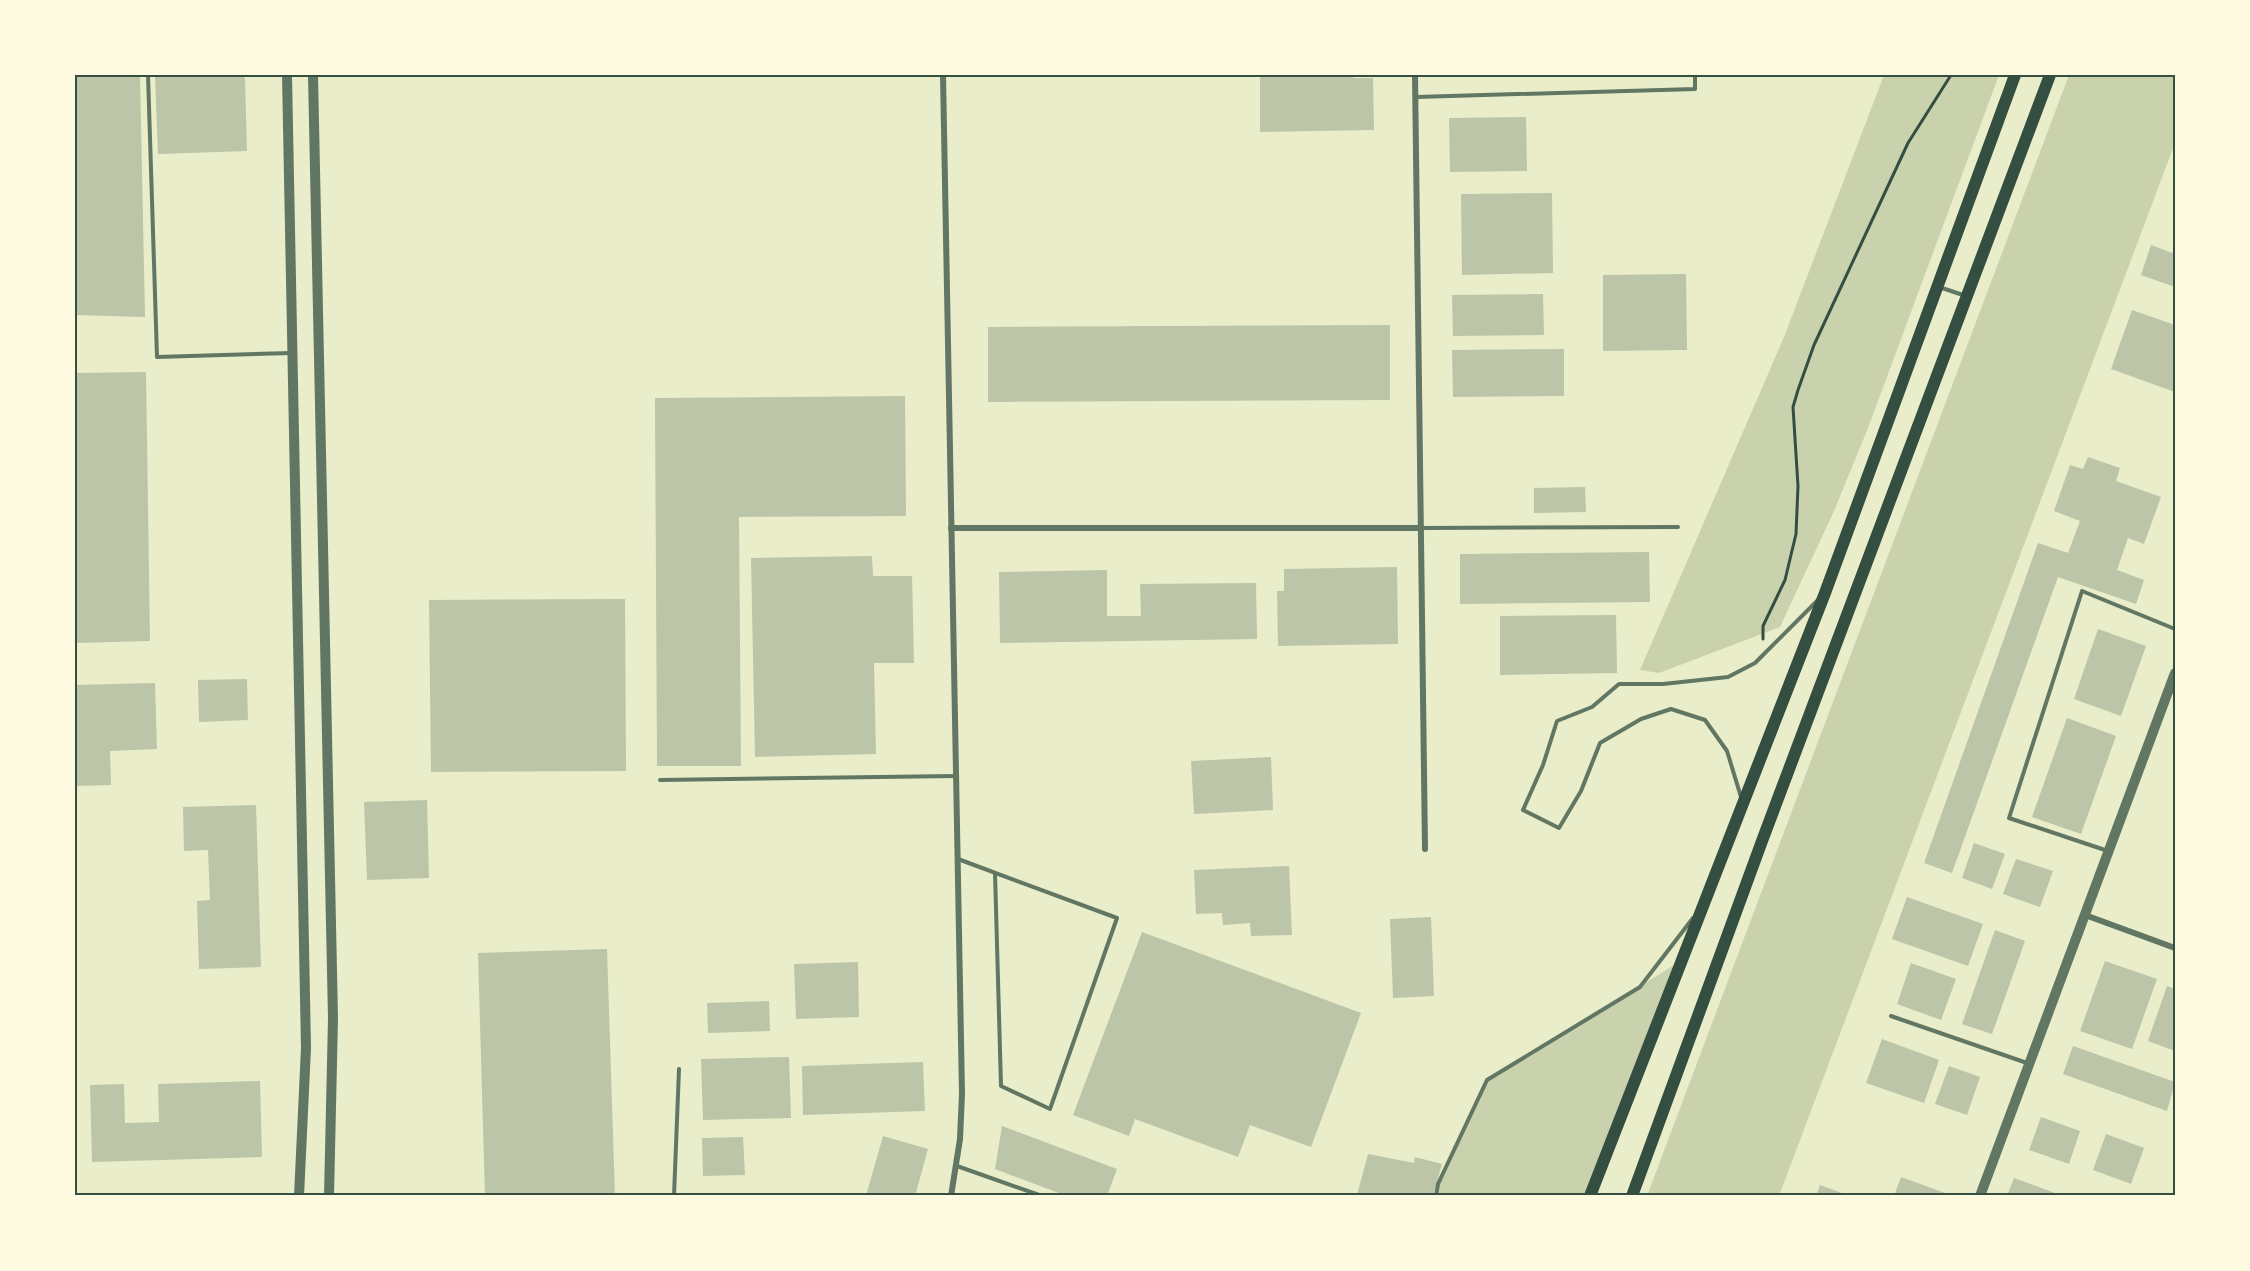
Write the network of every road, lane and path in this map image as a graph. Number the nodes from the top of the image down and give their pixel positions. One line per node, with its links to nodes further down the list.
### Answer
1 (148, 75): 13 (lane)
2 (287, 75): 13 (street)
3 (313, 75): 36 (street)
4 (943, 75): 15 (street)
5 (1415, 75): 10 (street)
6 (1695, 75): 10 (lane)
7 (1951, 75): 19 (path)
8 (2015, 75): 11 (main road)
9 (2050, 75): 12 (main road)
10 (1416, 97): 16 (street)
11 (1938, 287): 12 (lane); 17 (main road)
12 (1966, 297): 42 (main road)
13 (292, 352): 35 (street)
14 (1678, 527): 16 (lane)
15 (951, 528): 16 (street); 21 (street)
16 (1420, 528): 24 (street)
17 (1825, 593): 19 (lane); 23 (main road)
18 (2175, 629): 25 (lane)
19 (1763, 654): 23 (lane)
20 (2175, 673): 25 (street)
21 (956, 776): 22 (lane); 26 (street)
22 (660, 780)
23 (1743, 802): 28 (main road)
24 (1425, 849)
25 (2108, 851): 29 (street)
26 (957, 859): 27 (lane); 34 (street)
27 (996, 873): 27 (lane)
28 (1700, 908): 40 (lane); 41 (main road)
29 (2085, 915): 30 (street); 32 (street)
30 (2175, 948)
31 (1891, 1016): 32 (lane)
32 (2030, 1064): 43 (street)
33 (680, 1069): 37 (lane)
34 (957, 1166): 38 (street); 39 (lane)
35 (299, 1196)
36 (329, 1196)
37 (674, 1196)
38 (951, 1196)
39 (1042, 1196)
40 (1436, 1196)
41 (1590, 1196)
42 (1632, 1196)
43 (1980, 1196)

